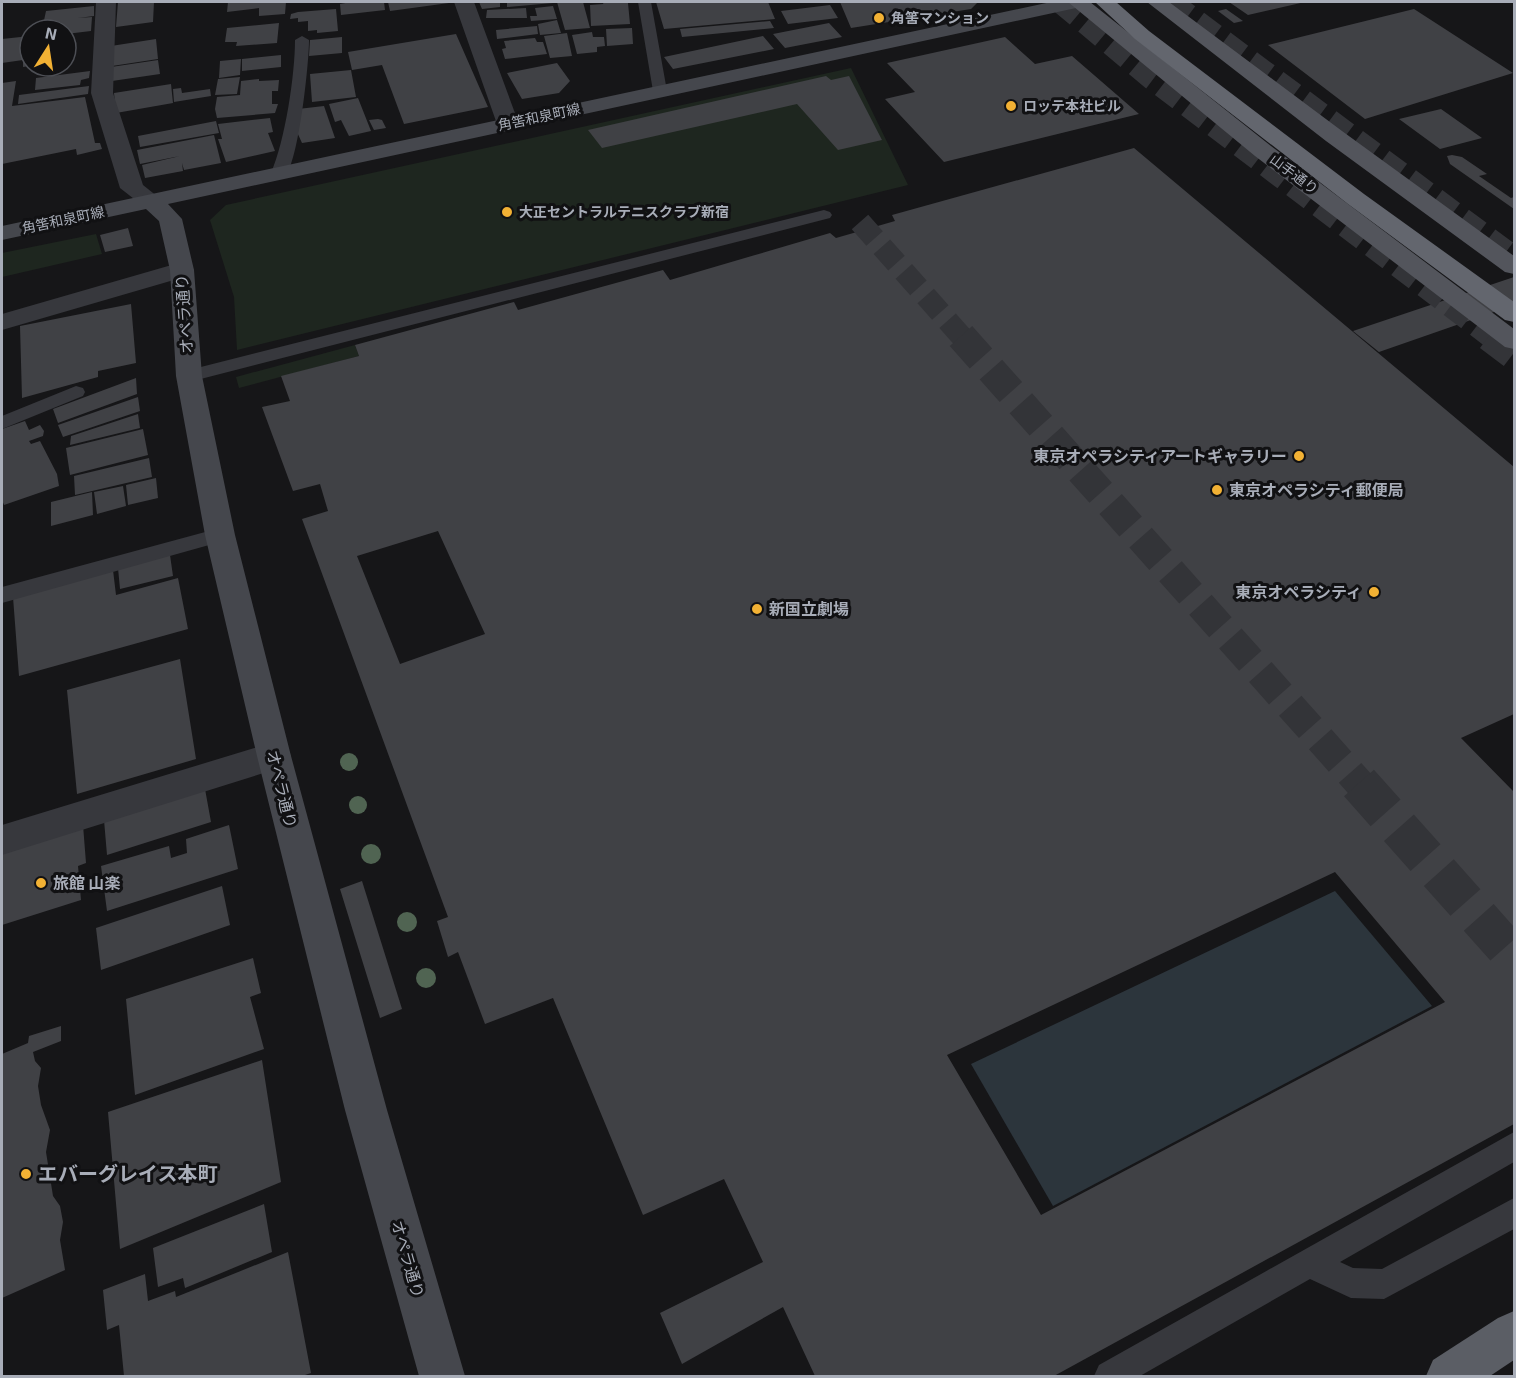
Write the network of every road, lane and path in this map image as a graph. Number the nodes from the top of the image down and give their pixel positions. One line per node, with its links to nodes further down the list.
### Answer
1 (106, 2): 12 (street)
2 (464, 2): 10 (street)
3 (644, 2): 9 (lane)
4 (1077, 2): 9 (main road, 角筈和泉町線); 20 (main road, 山手通り)
5 (1105, 2): 18 (highway)
6 (1124, 2): 17 (highway)
7 (1157, 2): 15 (main road)
8 (302, 39): 11 (lane)
9 (660, 91): 10 (main road, 角筈和泉町線)
10 (507, 124): 11 (main road, 角筈和泉町線)
11 (279, 174): 12 (main road, 角筈和泉町線)
12 (151, 201): 14 (main road, 角筈和泉町線); 16 (main road, オペラ通り)
13 (824, 215): 21 (lane)
14 (2, 233)
15 (1515, 267)
16 (182, 270): 19 (street); 21 (main road, オペラ通り)
17 (1515, 292)
18 (1515, 314)
19 (2, 322)
20 (1515, 341)
21 (189, 376): 24 (main road, オペラ通り)
22 (76, 392): 23 (lane)
23 (2, 423)
24 (220, 534): 25 (lane); 26 (main road, オペラ通り)
25 (2, 595)
26 (274, 756): 27 (street); 32 (main road, オペラ通り)
27 (2, 840)
28 (1515, 1146): 30 (lane)
29 (1515, 1213): 30 (lane)
30 (1310, 1263): 33 (lane)
31 (1515, 1334): 34 (highway)
32 (442, 1377)
33 (1110, 1377)
34 (1449, 1377)

